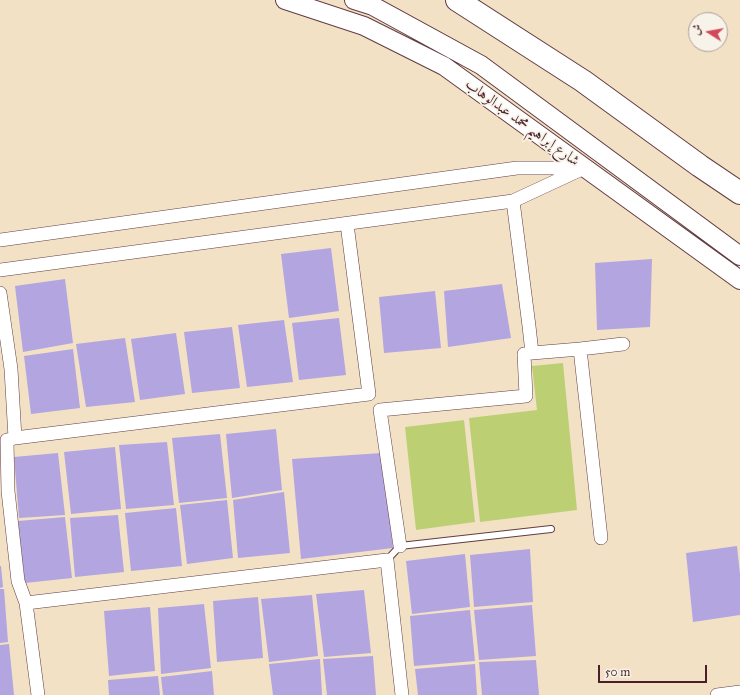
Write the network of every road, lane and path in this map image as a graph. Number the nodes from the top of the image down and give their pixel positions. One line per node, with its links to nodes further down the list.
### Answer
1 (285, 0): 4 (street, شارع إبراهيم محمد عبدالوهاب)
2 (354, 0): 9 (street)
3 (457, 0): 5 (highway)
4 (584, 168): 6 (street); 8 (street); 11 (street, شارع إبراهيم محمد عبدالوهاب)
5 (740, 193)
6 (513, 201): 7 (street); 15 (street)
7 (347, 224): 10 (street); 16 (street)
8 (0, 240)
9 (740, 256)
10 (0, 270)
11 (740, 280)
12 (0, 293): 18 (street)
13 (623, 344): 14 (street)
14 (580, 349): 15 (street); 20 (street)
15 (532, 353): 17 (street)
16 (369, 394): 17 (street); 18 (street)
17 (380, 410): 21 (street)
18 (15, 438): 23 (street)
19 (551, 529): 21 (lane)
20 (601, 538)
21 (400, 546): 22 (lane)
22 (387, 560): 23 (street); 26 (street)
23 (26, 603): 25 (street)
24 (740, 692): 27 (street)
25 (38, 695)
26 (402, 695)
27 (717, 695)

